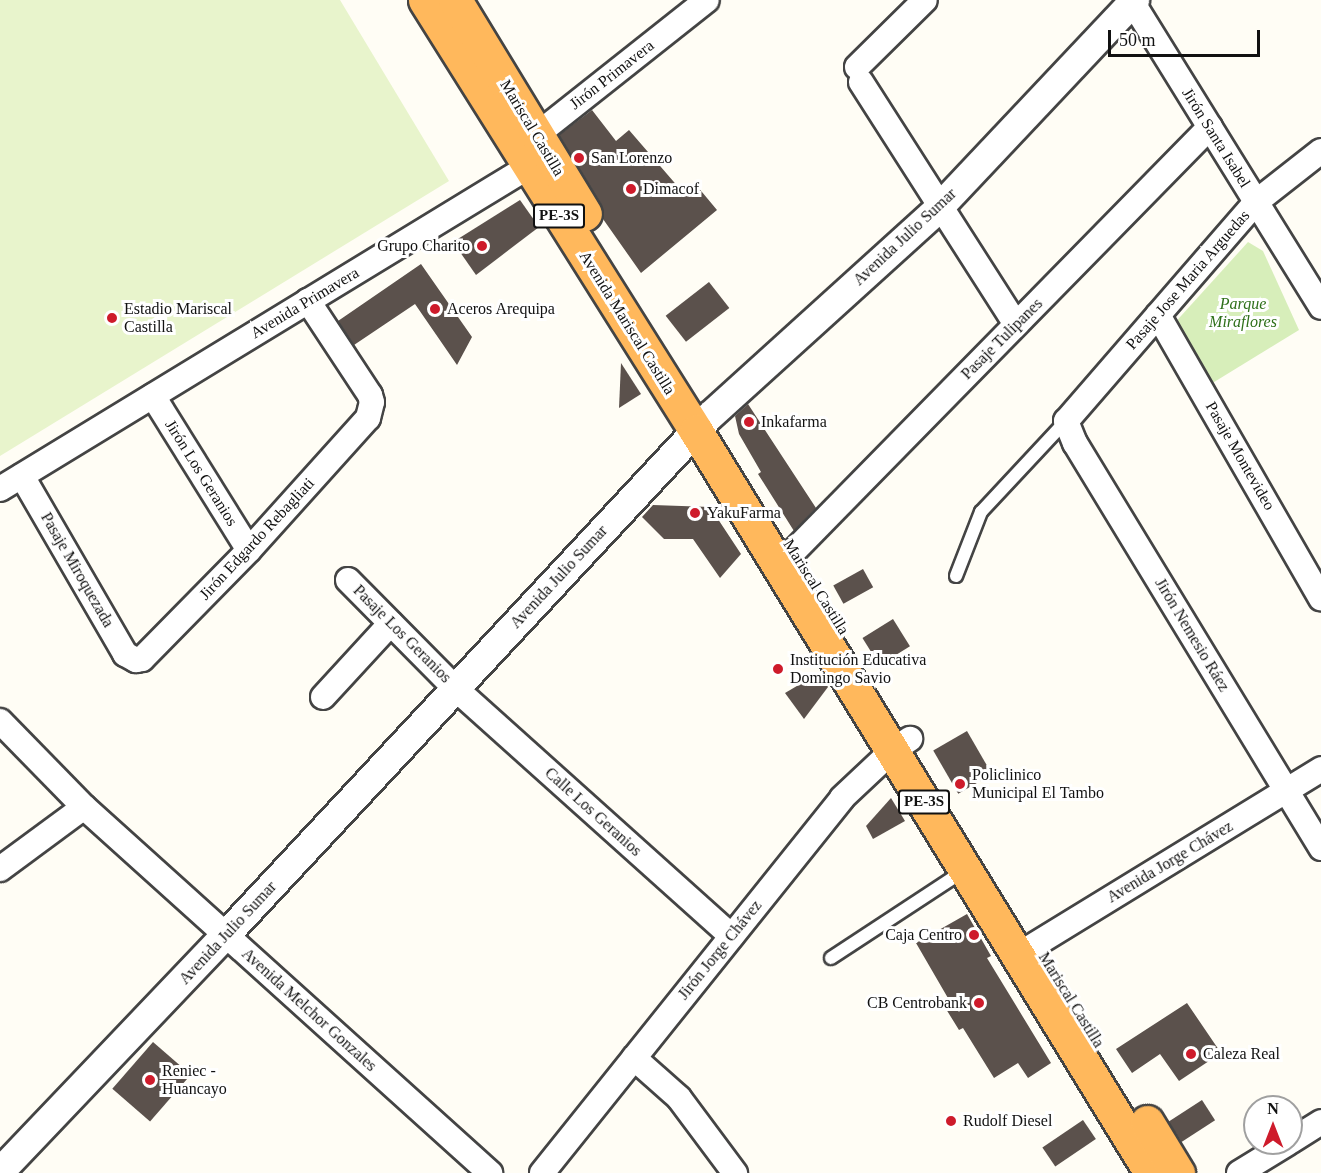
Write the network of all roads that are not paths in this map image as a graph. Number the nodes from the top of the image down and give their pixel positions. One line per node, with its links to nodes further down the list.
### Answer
1 (425, 0): 8 (highway, Avenida Mariscal Castilla / PE-3S)
2 (455, 0): 8 (highway, Mariscal Castilla / PE-3S)
3 (707, 0): 8 (street, Jirón Primavera)
4 (925, 0): 10 (street)
5 (1132, 1): 6 (street, Jirón Santa Isabel); 10 (street, Avenida Julio Sumar)
6 (1210, 128): 9 (street, Jirón Santa Isabel); 14 (street, Pasaje Tulipanes)
7 (1321, 151): 9 (street, Pasaje Jose Maria Arguedas)
8 (532, 152): 11 (street, Avenida Primavera); 17 (highway, Avenida Mariscal Castilla / PE-3S)
9 (1256, 202): 12 (street, Jirón Santa Isabel); 13 (street, Pasaje Jose Maria Arguedas)
10 (939, 208): 14 (street); 17 (street, Avenida Julio Sumar)
11 (308, 301): 15 (street, Avenida Primavera); 20 (street, Jirón Edgardo Rebagliati)
12 (1321, 307)
13 (1158, 315): 16 (street, Pasaje Jose Maria Arguedas); 24 (street, Pasaje Montevideo)
14 (1016, 324): 21 (street, Pasaje Tulipanes)
15 (153, 396): 18 (street, Avenida Primavera); 20 (street, Jirón Los Geranios)
16 (1066, 421): 22 (lane); 32 (street, Jirón Nemesio Ráez)
17 (703, 423): 21 (highway, Mariscal Castilla / PE-3S); 27 (street, Avenida Julio Sumar); 30 (highway, Mariscal Castilla / PE-3S)
18 (22, 476): 19 (street, Avenida Primavera); 26 (street, Pasaje Miroquezada)
19 (0, 489)
20 (249, 550): 26 (street, Jirón Edgardo Rebagliati)
21 (794, 551): 30 (highway, Mariscal Castilla / PE-3S)
22 (956, 576)
23 (348, 580): 25 (street, Pasaje Los Geranios)
24 (1321, 598)
25 (391, 623): 27 (street, Pasaje Los Geranios); 28 (street)
26 (136, 660)
27 (456, 689): 37 (street, Avenida Julio Sumar); 38 (street, Calle Los Geranios)
28 (323, 697)
29 (0, 721): 33 (street, Avenida Melchor Gonzales)
30 (901, 745): 36 (highway, Mariscal Castilla / PE-3S); 38 (street, Jirón Jorge Chávez); 39 (highway, Mariscal Castilla / PE-3S)
31 (1321, 770): 32 (street, Avenida Jorge Chávez)
32 (1286, 791): 34 (street, Jirón Nemesio Ráez); 39 (street, Avenida Jorge Chávez)
33 (84, 807): 35 (street); 37 (street, Avenida Melchor Gonzales)
34 (1321, 848)
35 (0, 869)
36 (966, 870): 39 (highway, Mariscal Castilla / PE-3S); 40 (lane)
37 (226, 935): 45 (street, Avenida Julio Sumar); 46 (street, Avenida Melchor Gonzales)
38 (731, 936): 41 (street, Jirón Jorge Chávez)
39 (1027, 949): 49 (highway, Mariscal Castilla / PE-3S); 50 (highway, Mariscal Castilla / PE-3S)
40 (831, 958)
41 (634, 1058): 47 (street, Jirón Jorge Chávez); 48 (street)
42 (1321, 1122): 43 (street)
43 (1303, 1133)
44 (1268, 1155): 51 (street)
45 (0, 1172)
46 (490, 1173)
47 (542, 1173)
48 (735, 1173)
49 (1151, 1173)
50 (1178, 1173)
51 (1239, 1173)

